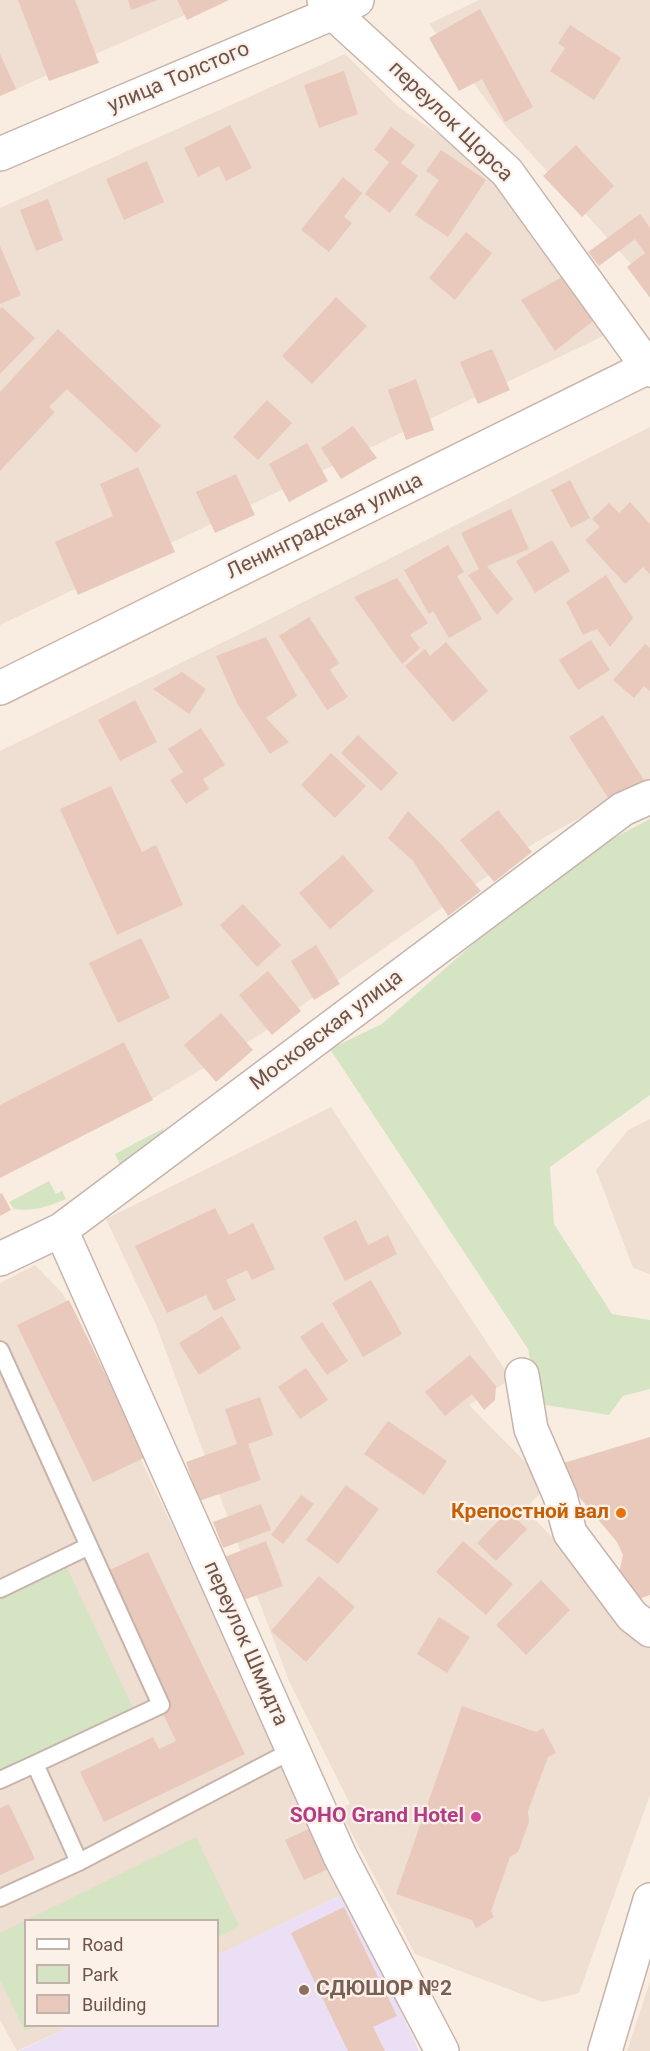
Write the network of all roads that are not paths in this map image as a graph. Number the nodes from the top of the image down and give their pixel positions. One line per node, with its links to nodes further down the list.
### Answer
1 (338, 4): 2 (street, улица Толстого); 3 (street, переулок Щорса)
2 (0, 154)
3 (649, 368): 4 (street, Ленинградская улица)
4 (0, 688)
5 (650, 797): 6 (street, Московская улица)
6 (61, 1230): 7 (street, Московская улица); 13 (street, переулок Шмидта)
7 (0, 1259)
8 (0, 1350): 10 (lane)
9 (522, 1375): 12 (street)
10 (89, 1546): 11 (lane); 14 (lane)
11 (0, 1589)
12 (650, 1630)
13 (293, 1750): 16 (lane); 19 (street, переулок Шмидта)
14 (35, 1764): 15 (lane); 16 (lane)
15 (0, 1780)
16 (79, 1862): 17 (lane)
17 (0, 1898)
18 (650, 1900): 20 (street)
19 (442, 2051)
20 (605, 2051)

